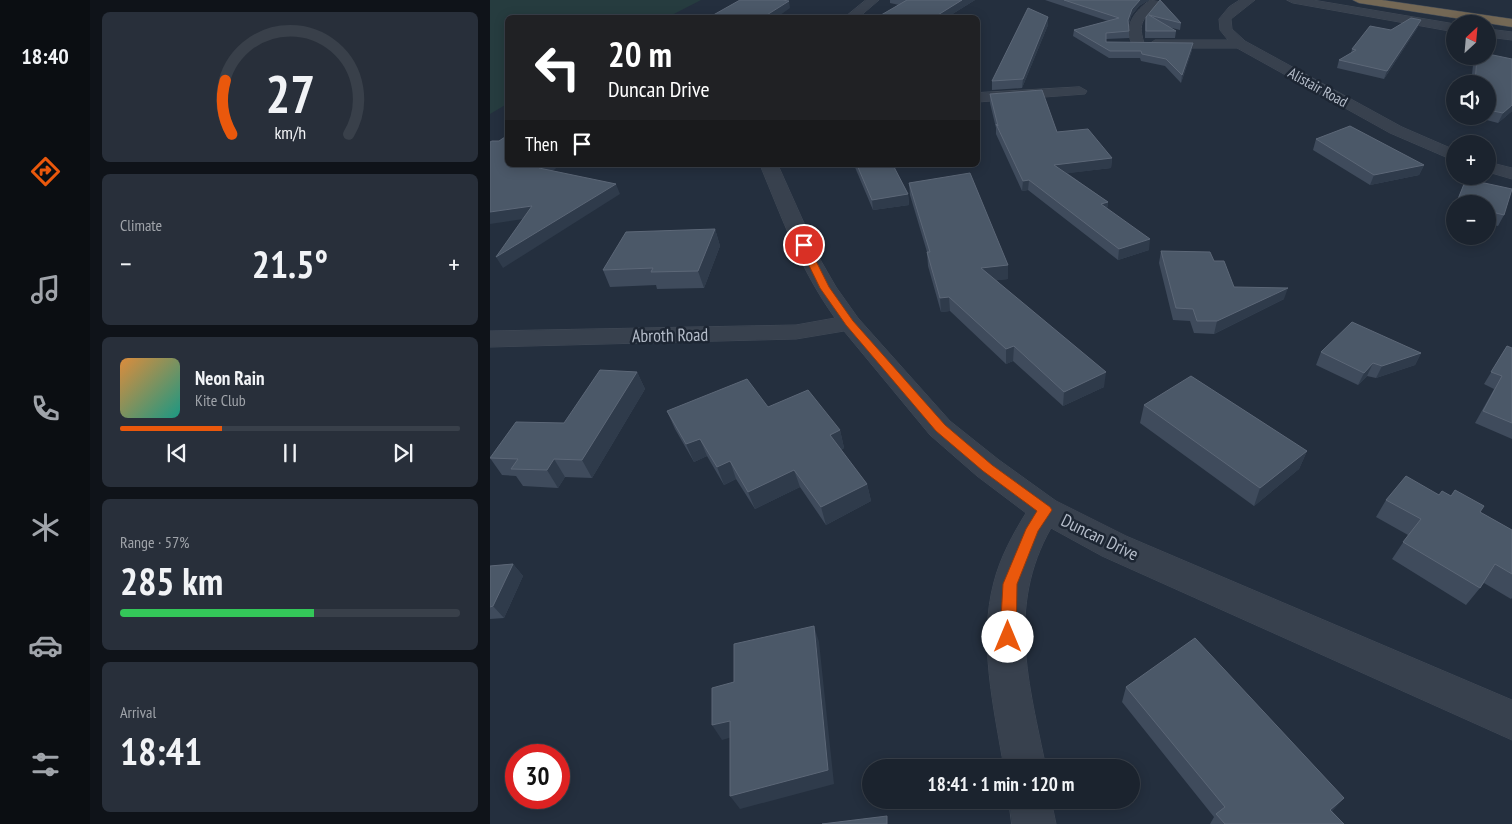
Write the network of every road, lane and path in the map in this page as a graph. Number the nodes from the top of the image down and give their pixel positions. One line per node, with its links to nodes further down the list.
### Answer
1 (873, 0): 8 (street)
2 (1249, 0): 15 (street, Alistair Road)
3 (1293, 0): 10 (street)
4 (1359, 0): 9 (highway)
5 (1424, 0): 7 (highway)
6 (1156, 2): 13 (street)
7 (1512, 13)
8 (854, 15)
9 (1512, 23)
10 (1446, 26)
11 (1496, 34): 12 (street)
12 (1512, 36)
13 (1138, 43): 14 (street); 15 (street)
14 (1120, 44)
15 (1240, 44): 18 (street, Alistair Road)
16 (1080, 91): 17 (street)
17 (980, 98)
18 (1446, 152)
19 (770, 167): 22 (street, Duncan Drive)
20 (1496, 169): 21 (street)
21 (1512, 174)
22 (850, 323): 23 (street, Abroth Road); 24 (street, Duncan Drive)
23 (490, 339)
24 (1045, 510): 25 (street, Duncan Drive); 26 (street)
25 (1512, 720)
26 (1023, 759)
27 (1032, 809): 28 (street)
28 (1034, 824)

